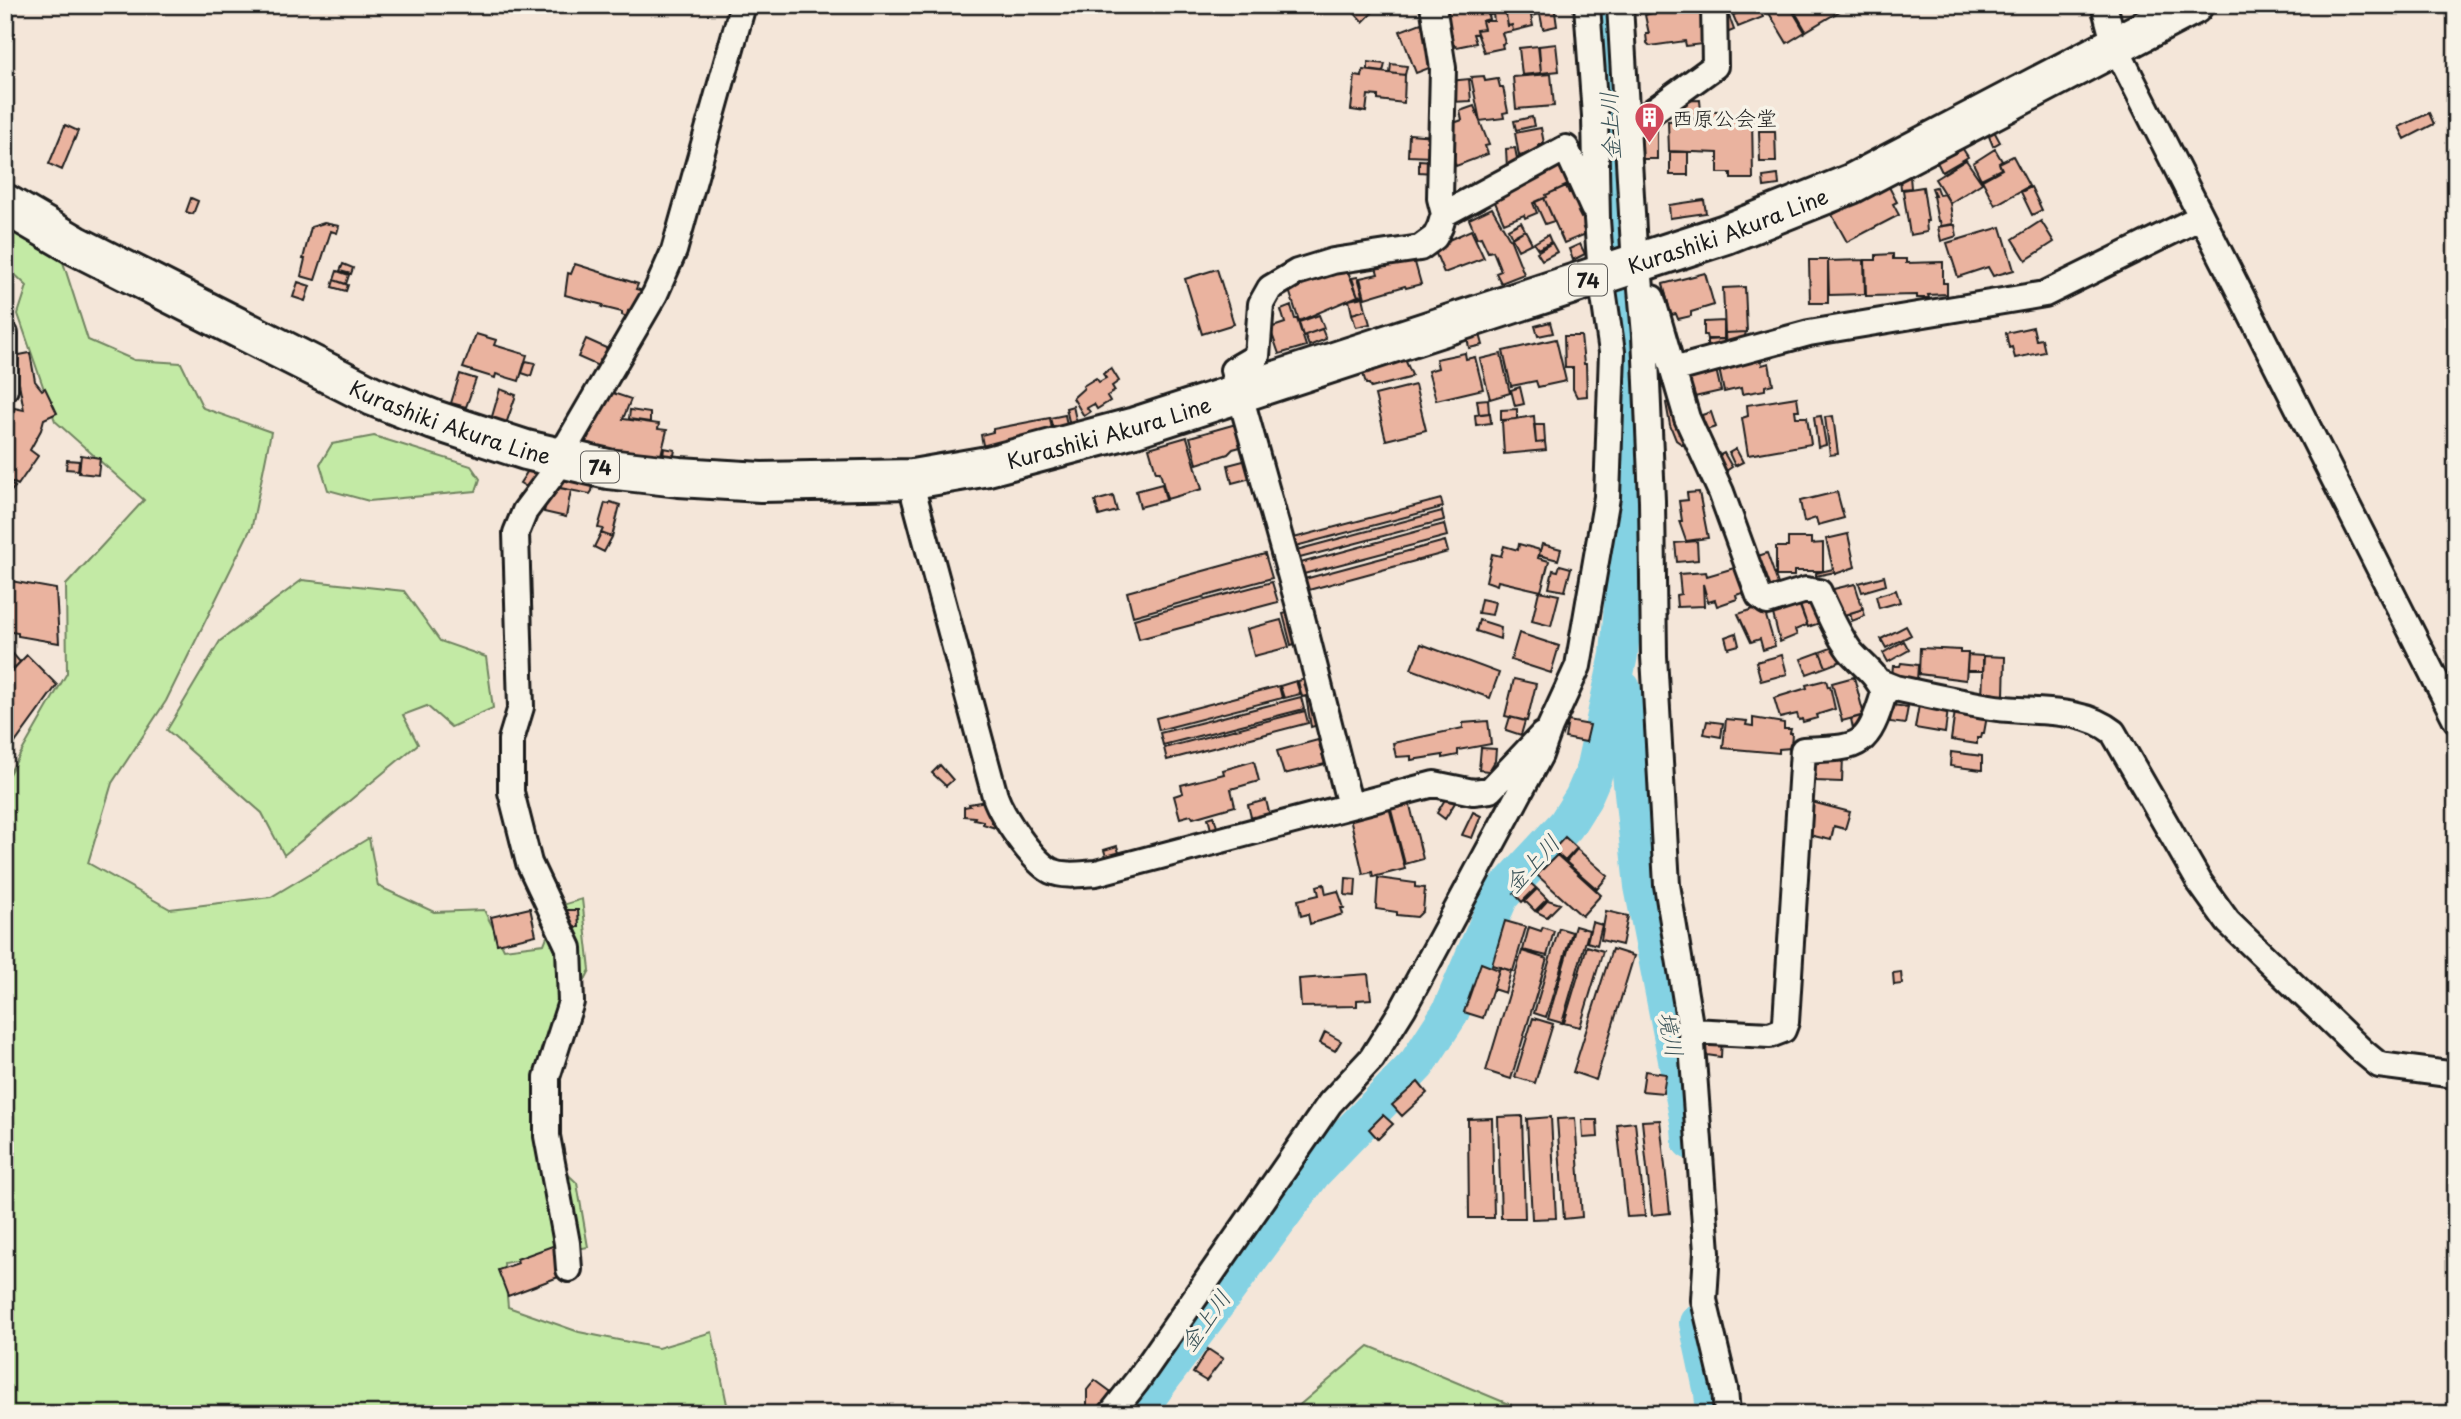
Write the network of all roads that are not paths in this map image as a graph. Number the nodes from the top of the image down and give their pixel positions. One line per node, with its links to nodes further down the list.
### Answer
1 (743, 5): 21 (street)
2 (1433, 5): 13 (street)
3 (1587, 5): 15 (street)
4 (1620, 5): 11 (street)
5 (1714, 5): 11 (street)
6 (1723, 5): 7 (street)
7 (1737, 5)
8 (2104, 5): 10 (street)
9 (2193, 5): 10 (main road, Kurashiki Akura Line / 74)
10 (2115, 46): 14 (street); 16 (main road, Kurashiki Akura Line / 74)
11 (1627, 130): 16 (street)
12 (5, 204): 21 (main road, Kurashiki Akura Line / 74)
13 (1444, 214): 15 (street); 20 (street)
14 (2201, 218): 18 (street); 24 (street)
15 (1597, 219): 16 (street)
16 (1625, 273): 18 (street); 20 (main road, Kurashiki Akura Line / 74); 25 (street); 27 (street)
17 (5, 334): 19 (street)
18 (1673, 370): 23 (street)
19 (5, 389)
20 (1241, 391): 22 (main road, Kurashiki Akura Line / 74); 26 (street)
21 (559, 458): 22 (main road, Kurashiki Akura Line / 74); 29 (street)
22 (913, 479): 26 (street)
23 (1880, 682): 27 (street); 28 (street)
24 (2456, 720)
25 (1550, 727): 26 (street); 30 (street)
26 (1350, 806)
27 (1690, 1031): 31 (street)
28 (2456, 1075)
29 (569, 1269)
30 (1111, 1414)
31 (1727, 1414)

